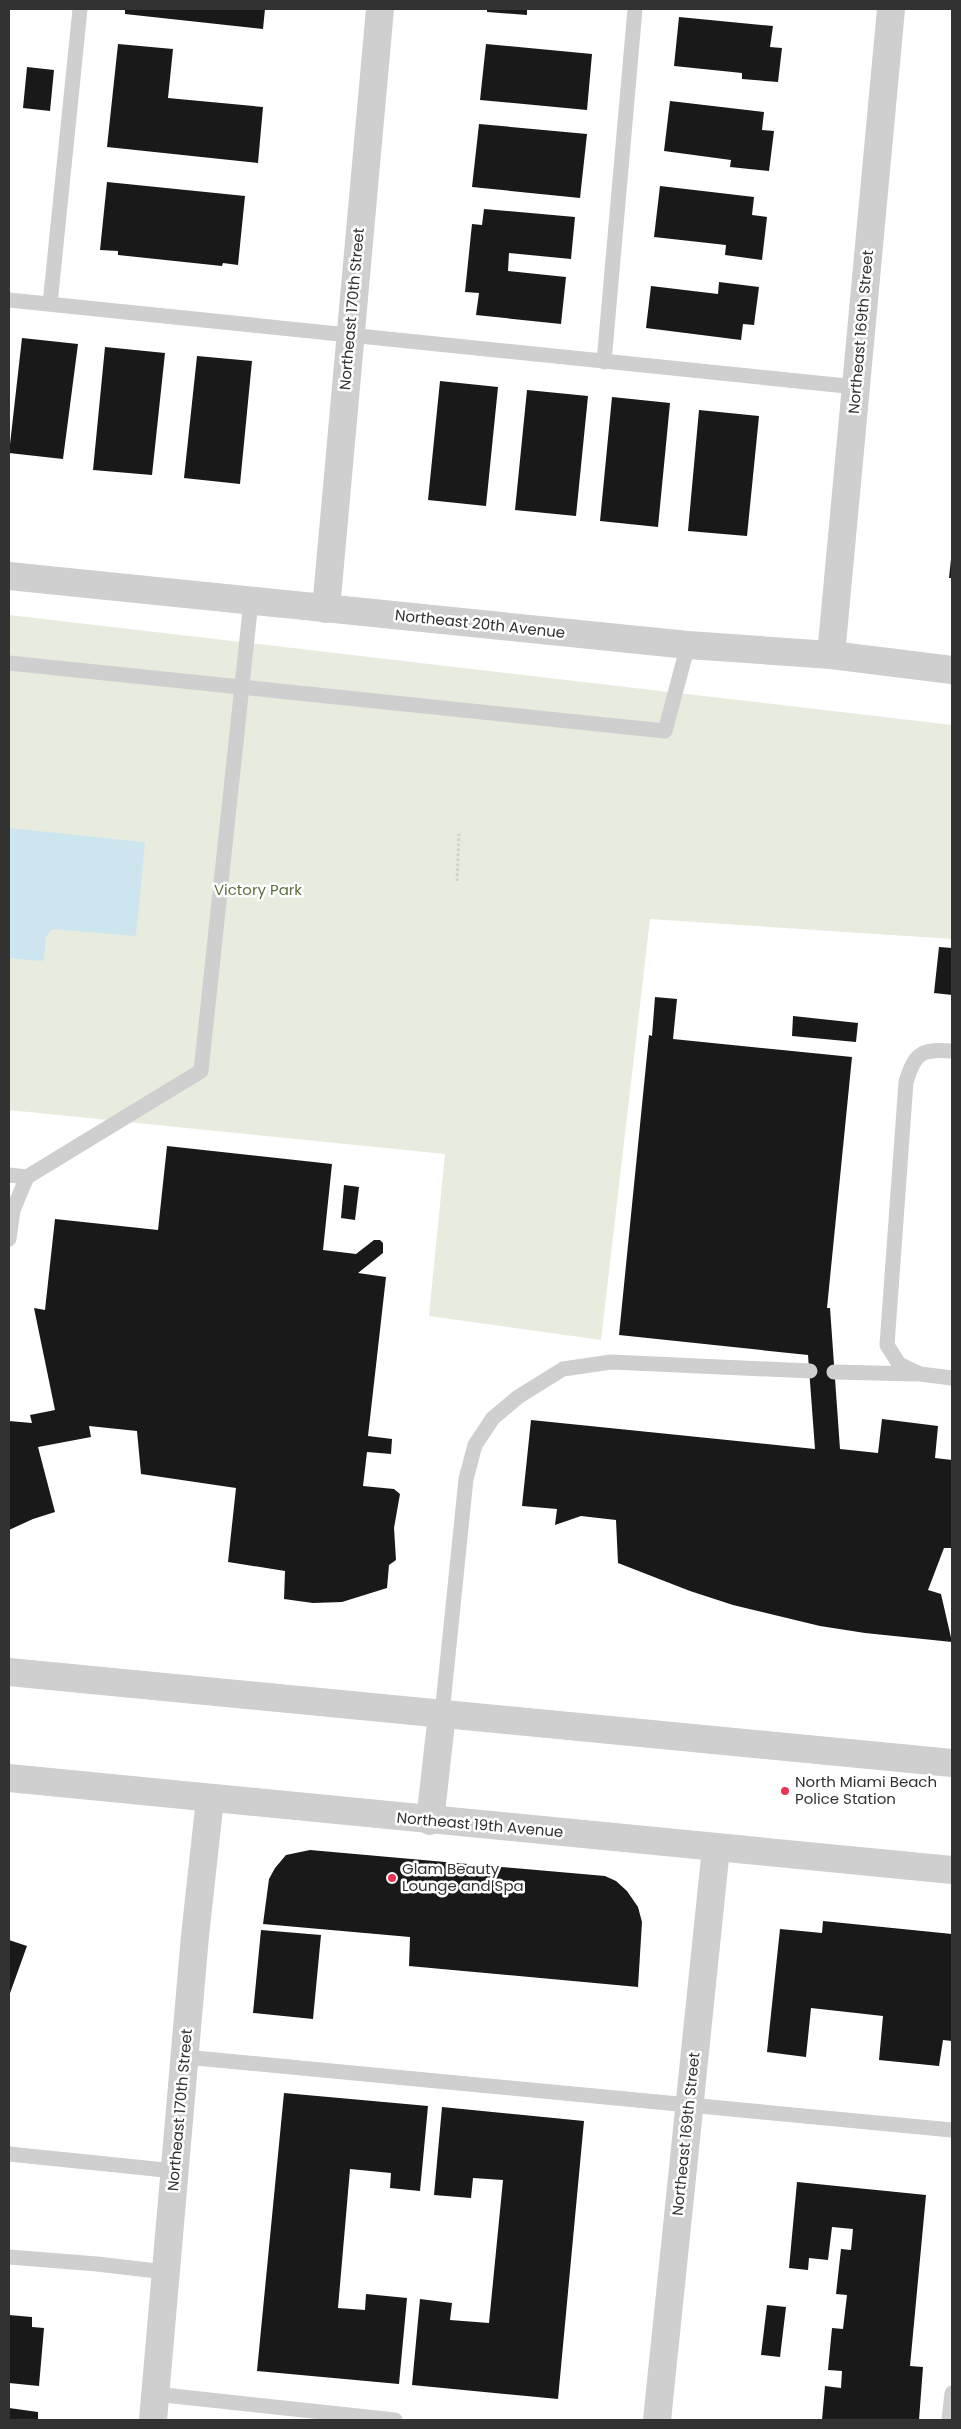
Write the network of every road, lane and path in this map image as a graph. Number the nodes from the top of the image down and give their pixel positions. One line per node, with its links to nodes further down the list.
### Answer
1 (80, 9): 6 (lane)
2 (380, 9): 7 (street, Northeast 170th Street)
3 (635, 9): 8 (lane)
4 (891, 9): 9 (street, Northeast 169th Street)
5 (9, 300): 6 (lane)
6 (50, 304): 7 (lane)
7 (350, 336): 8 (lane); 12 (street, Northeast 170th Street)
8 (604, 362): 9 (lane)
9 (856, 388): 14 (street, Northeast 169th Street)
10 (9, 576): 11 (street, Northeast 20th Avenue)
11 (251, 601): 12 (street, Northeast 20th Avenue); 17 (lane)
12 (326, 609): 13 (street, Northeast 20th Avenue)
13 (688, 645): 14 (street, Northeast 20th Avenue); 17 (lane)
14 (831, 655): 16 (street, Northeast 20th Avenue)
15 (9, 663): 17 (lane)
16 (952, 670)
17 (242, 686): 22 (lane)
18 (459, 834): 19 (path)
19 (457, 881)
20 (952, 1051): 26 (lane)
21 (9, 1175): 22 (lane)
22 (28, 1177): 23 (lane)
23 (9, 1239)
24 (810, 1371): 29 (lane)
25 (834, 1372): 26 (lane)
26 (920, 1374): 27 (lane)
27 (952, 1378)
28 (9, 1672): 29 (street)
29 (442, 1714): 30 (street); 33 (street)
30 (952, 1763)
31 (9, 1778): 32 (street, Northeast 19th Avenue)
32 (210, 1799): 33 (street, Northeast 19th Avenue); 36 (street, Northeast 170th Street)
33 (430, 1821): 34 (street, Northeast 19th Avenue)
34 (716, 1848): 35 (street, Northeast 19th Avenue); 37 (street, Northeast 169th Street)
35 (952, 1870)
36 (185, 2056): 37 (lane); 40 (street, Northeast 170th Street)
37 (689, 2104): 38 (lane); 46 (street, Northeast 169th Street)
38 (952, 2130)
39 (9, 2154): 40 (lane)
40 (175, 2171): 42 (street, Northeast 170th Street)
41 (9, 2257): 42 (lane)
42 (166, 2272): 44 (street, Northeast 170th Street)
43 (952, 2393): 47 (lane)
44 (154, 2407): 45 (lane)
45 (395, 2420)
46 (657, 2420)
47 (949, 2420)

